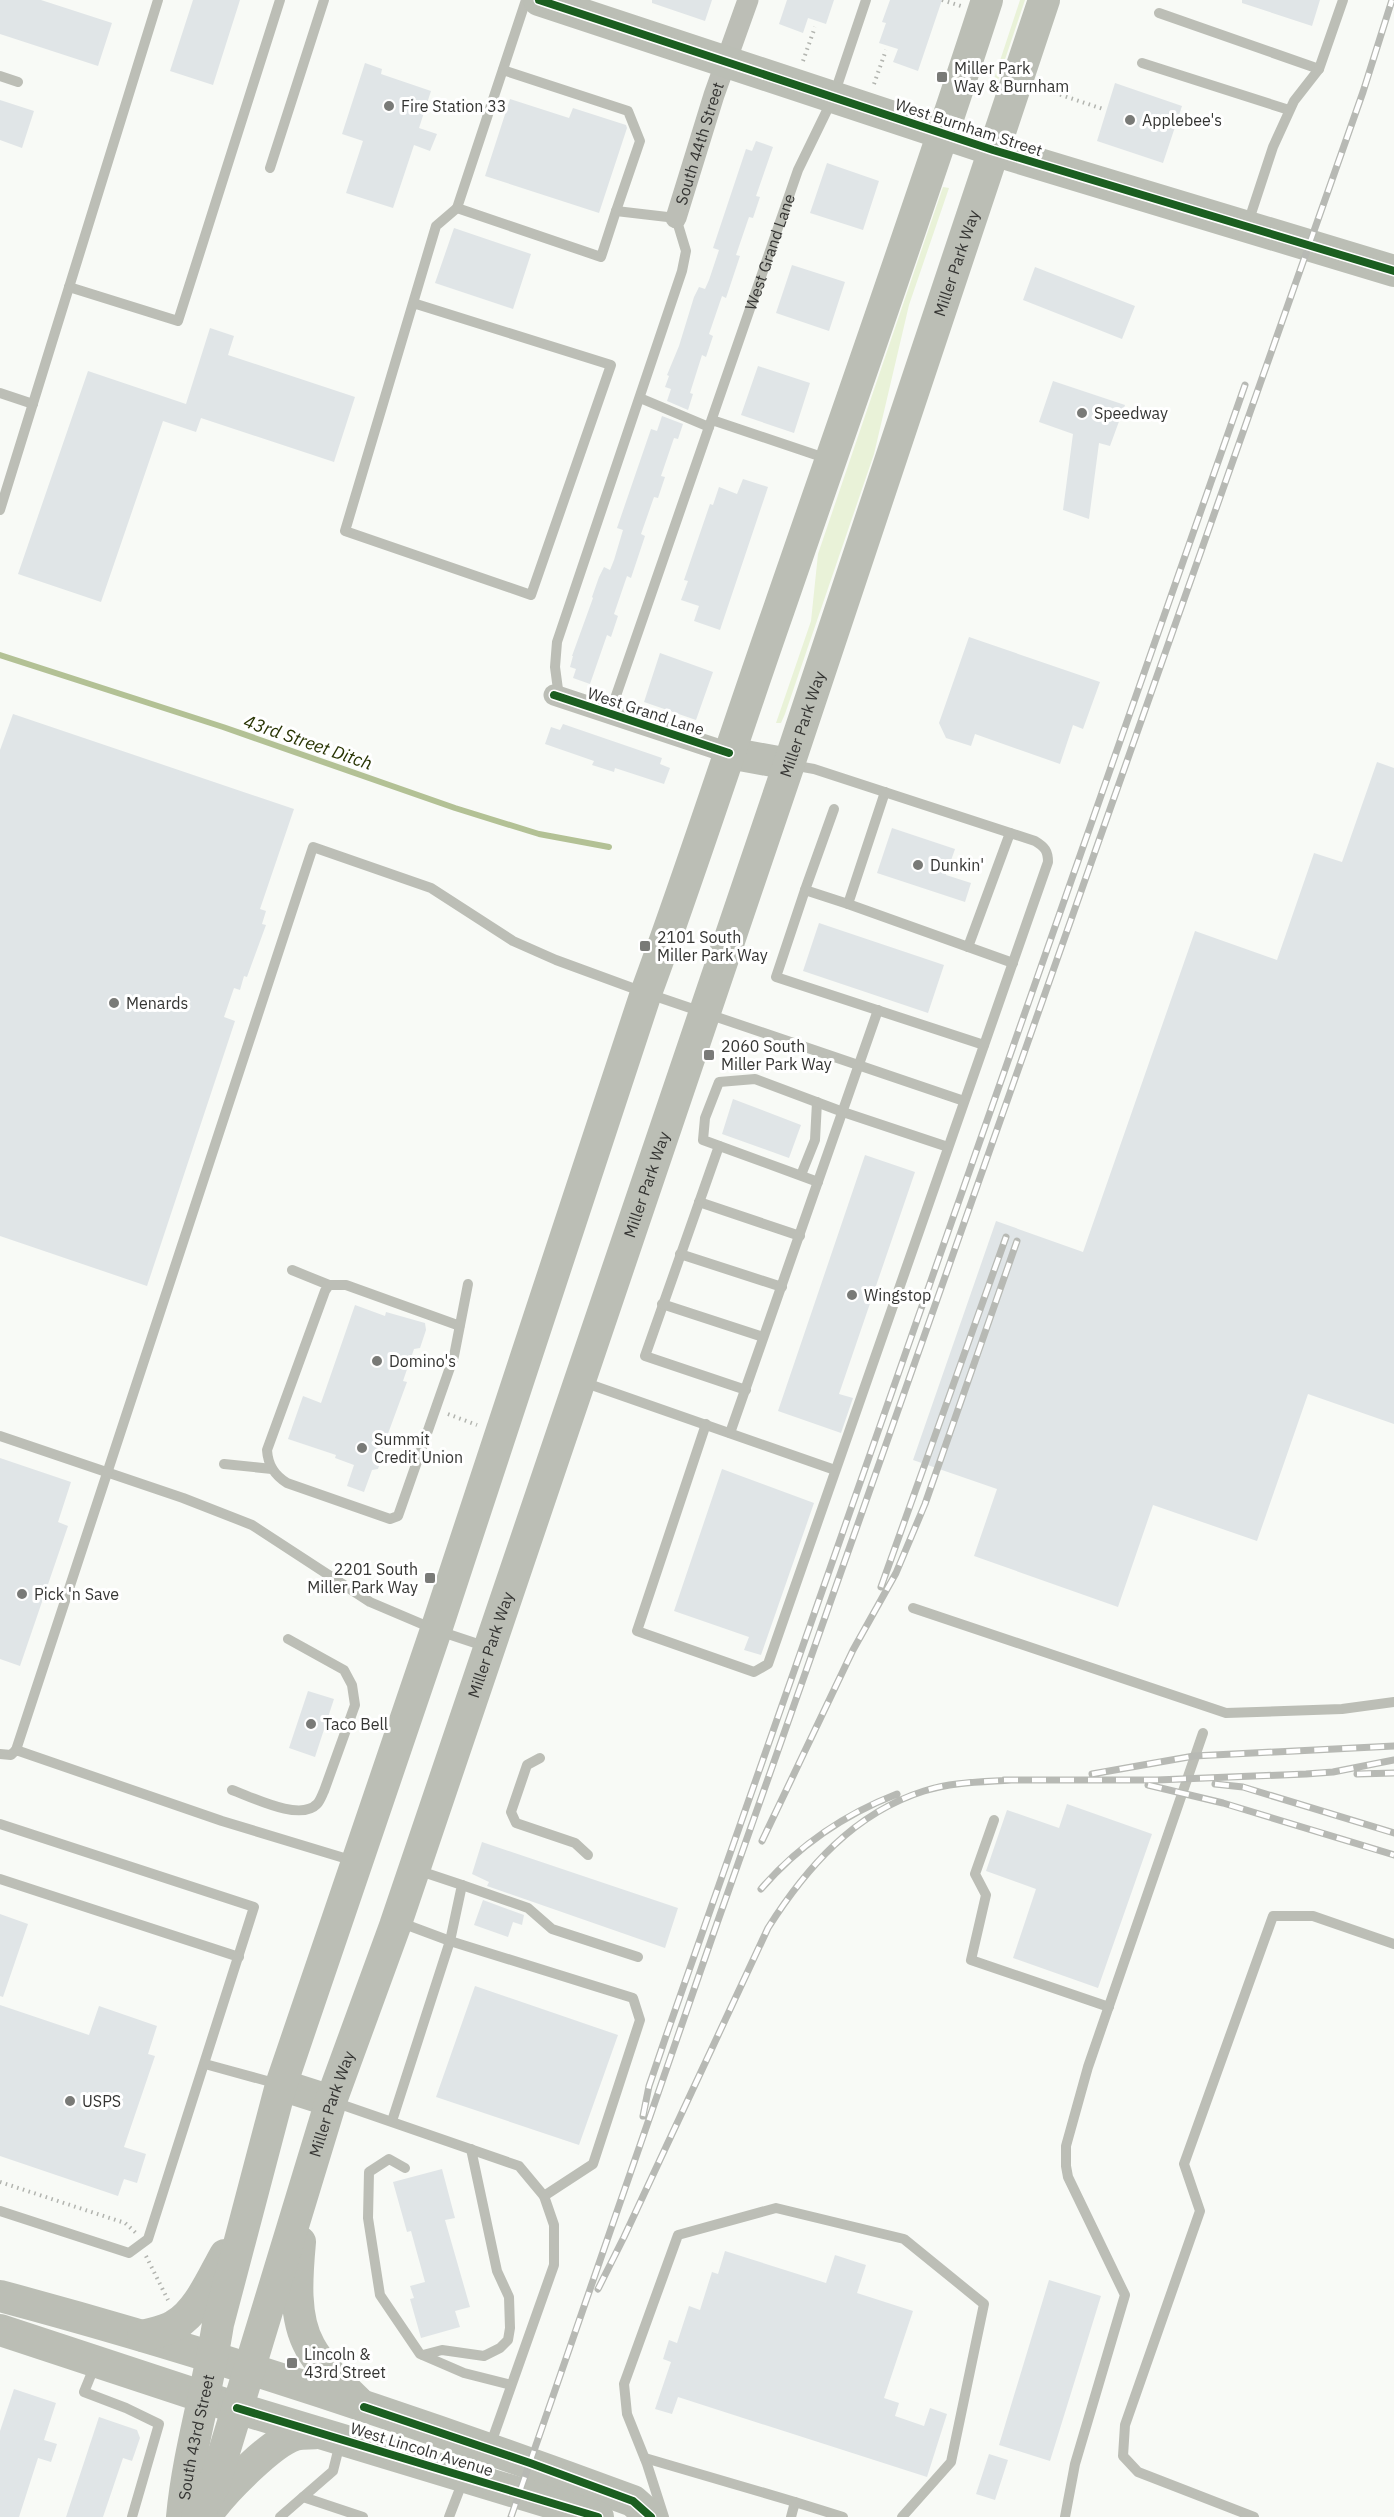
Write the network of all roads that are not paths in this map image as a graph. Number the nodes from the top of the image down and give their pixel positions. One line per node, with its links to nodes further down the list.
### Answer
1 (158, 0): 28 (lane)
2 (280, 0): 28 (lane)
3 (324, 0): 22 (lane)
4 (526, 0): 15 (lane)
5 (748, 0): 12 (street, South 44th Street)
6 (866, 0): 18 (lane, West Grand Lane)
7 (1044, 0): 21 (main road, Miller Park Way)
8 (1343, 0): 14 (lane)
9 (554, 2): 12 (main road, West Burnham Street)
10 (975, 3): 20 (main road)
11 (1159, 13): 14 (lane)
12 (727, 63): 18 (main road, West Burnham Street); 25 (street, South 44th Street)
13 (1142, 63): 19 (lane)
14 (1319, 69): 19 (lane)
15 (503, 70): 23 (lane); 24 (lane)
16 (0, 76): 17 (lane)
17 (18, 82)
18 (833, 98): 20 (main road, West Burnham Street); 33 (lane, West Grand Lane)
19 (1289, 110): 26 (lane)
20 (944, 133): 21 (main road, West Burnham Street); 34 (main road)
21 (993, 150): 26 (main road, West Burnham Street); 39 (main road, Miller Park Way)
22 (270, 168)
23 (457, 208): 24 (lane); 29 (lane)
24 (616, 211): 25 (lane)
25 (676, 218): 31 (lane)
26 (1246, 226): 27 (main road, West Burnham Street)
27 (1394, 271)
28 (69, 287): 32 (lane)
29 (413, 303): 29 (lane)
30 (0, 393): 32 (lane)
31 (640, 398): 33 (lane); 36 (lane)
32 (33, 404): 35 (lane)
33 (711, 423): 34 (lane); 37 (lane, West Grand Lane)
34 (830, 460): 38 (main road)
35 (0, 510)
36 (557, 696): 37 (street, West Grand Lane)
37 (610, 713): 38 (street, West Grand Lane)
38 (729, 753): 39 (main road); 47 (main road)
39 (789, 764): 40 (lane); 49 (main road, Miller Park Way)
40 (885, 792): 42 (lane); 44 (lane)
41 (834, 809): 43 (lane)
42 (1010, 833): 45 (lane); 46 (lane)
43 (805, 890): 44 (lane); 48 (lane)
44 (848, 904): 45 (lane)
45 (968, 947): 46 (lane)
46 (1013, 963): 50 (lane)
47 (646, 993): 49 (lane); 77 (lane); 79 (main road)
48 (878, 1010): 50 (lane); 51 (lane)
49 (704, 1012): 51 (lane); 69 (main road, Miller Park Way)
50 (984, 1045): 52 (lane)
51 (859, 1066): 52 (lane); 54 (lane)
52 (964, 1101): 56 (lane)
53 (817, 1102): 54 (lane); 55 (lane); 57 (lane)
54 (843, 1112): 56 (lane); 58 (lane)
55 (719, 1146): 57 (lane); 59 (lane)
56 (948, 1147): 76 (lane)
57 (801, 1175): 58 (lane)
58 (818, 1182): 60 (lane)
59 (699, 1202): 60 (lane); 61 (lane)
60 (800, 1236): 65 (lane)
61 (680, 1254): 65 (lane); 66 (lane)
62 (292, 1270): 64 (lane)
63 (468, 1284): 67 (lane)
64 (330, 1285): 67 (lane); 75 (lane)
65 (782, 1287): 68 (lane)
66 (662, 1304): 68 (lane); 70 (lane)
67 (460, 1326): 75 (lane)
68 (763, 1338): 70 (lane)
69 (579, 1381): 71 (lane); 81 (main road, Miller Park Way)
70 (746, 1390): 72 (lane)
71 (706, 1424): 72 (lane); 76 (lane)
72 (730, 1433): 76 (lane)
73 (0, 1436): 77 (lane)
74 (224, 1464): 75 (lane)
75 (272, 1469)
76 (835, 1470)
77 (105, 1472): 79 (lane); 84 (lane)
78 (913, 1608): 82 (lane)
79 (436, 1630): 81 (lane); 91 (main road)
80 (288, 1639): 87 (lane)
81 (488, 1647): 92 (main road, Miller Park Way)
82 (1394, 1702)
83 (1203, 1733): 100 (lane)
84 (16, 1750): 85 (lane); 91 (lane)
85 (0, 1754)
86 (540, 1758): 90 (lane)
87 (232, 1790)
88 (994, 1820): 100 (lane)
89 (0, 1824): 98 (lane)
90 (588, 1855)
91 (357, 1862): 102 (main road)
92 (414, 1869): 94 (lane); 95 (main road, Miller Park Way)
93 (0, 1879): 98 (lane)
94 (462, 1885): 96 (lane); 99 (lane)
95 (396, 1921): 96 (lane); 103 (main road, Miller Park Way)
96 (450, 1941): 104 (lane); 108 (lane)
97 (1394, 1944): 144 (lane)
98 (239, 1957): 101 (lane)
99 (638, 1957)
100 (1109, 2007): 143 (lane)
101 (205, 2064): 102 (lane); 109 (lane)
102 (281, 2085): 103 (main road); 110 (main road)
103 (332, 2101): 104 (lane); 107 (main road, Miller Park Way)
104 (392, 2121): 105 (lane)
105 (471, 2150): 108 (lane); 115 (lane)
106 (405, 2168): 115 (lane)
107 (305, 2184): 118 (main road, Miller Park Way); 121 (main road)
108 (544, 2196): 119 (lane)
109 (0, 2211)
110 (248, 2212): 114 (main road); 116 (main road)
111 (0, 2296): 112 (main road, West Lincoln Avenue)
112 (109, 2325): 114 (main road, West Lincoln Avenue); 117 (main road)
113 (0, 2330): 117 (main road, West Lincoln Avenue)
114 (143, 2336): 116 (main road, West Lincoln Avenue)
115 (423, 2355): 119 (lane)
116 (213, 2358): 118 (main road, West Lincoln Avenue); 120 (main road, South 43rd Street)
117 (96, 2362): 120 (main road, West Lincoln Avenue); 130 (lane)
118 (248, 2369): 121 (main road, West Lincoln Avenue); 122 (main road, South 43rd Street)
119 (511, 2385): 124 (lane)
120 (204, 2397): 122 (main road, West Lincoln Avenue); 131 (main road, South 43rd Street)
121 (364, 2407): 123 (main road); 124 (main road, West Lincoln Avenue)
122 (237, 2408): 123 (main road, West Lincoln Avenue); 132 (main road, South 43rd Street)
123 (338, 2439): 126 (main road, West Lincoln Avenue); 128 (lane); 133 (main road)
124 (500, 2453): 127 (main road); 138 (main road, West Lincoln Avenue)
125 (645, 2458): 129 (lane); 139 (lane); 142 (lane)
126 (464, 2476): 127 (main road, West Lincoln Avenue); 136 (lane)
127 (501, 2487): 137 (main road, West Lincoln Avenue)
128 (303, 2496): 134 (lane); 135 (lane)
129 (795, 2502): 140 (lane); 141 (lane)
130 (132, 2517)
131 (182, 2517)
132 (197, 2517)
133 (206, 2517)
134 (280, 2517)
135 (363, 2517)
136 (449, 2517)
137 (598, 2517)
138 (651, 2517)
139 (664, 2517)
140 (791, 2517)
141 (843, 2517)
142 (902, 2517)
143 (1065, 2517)
144 (1254, 2517)

